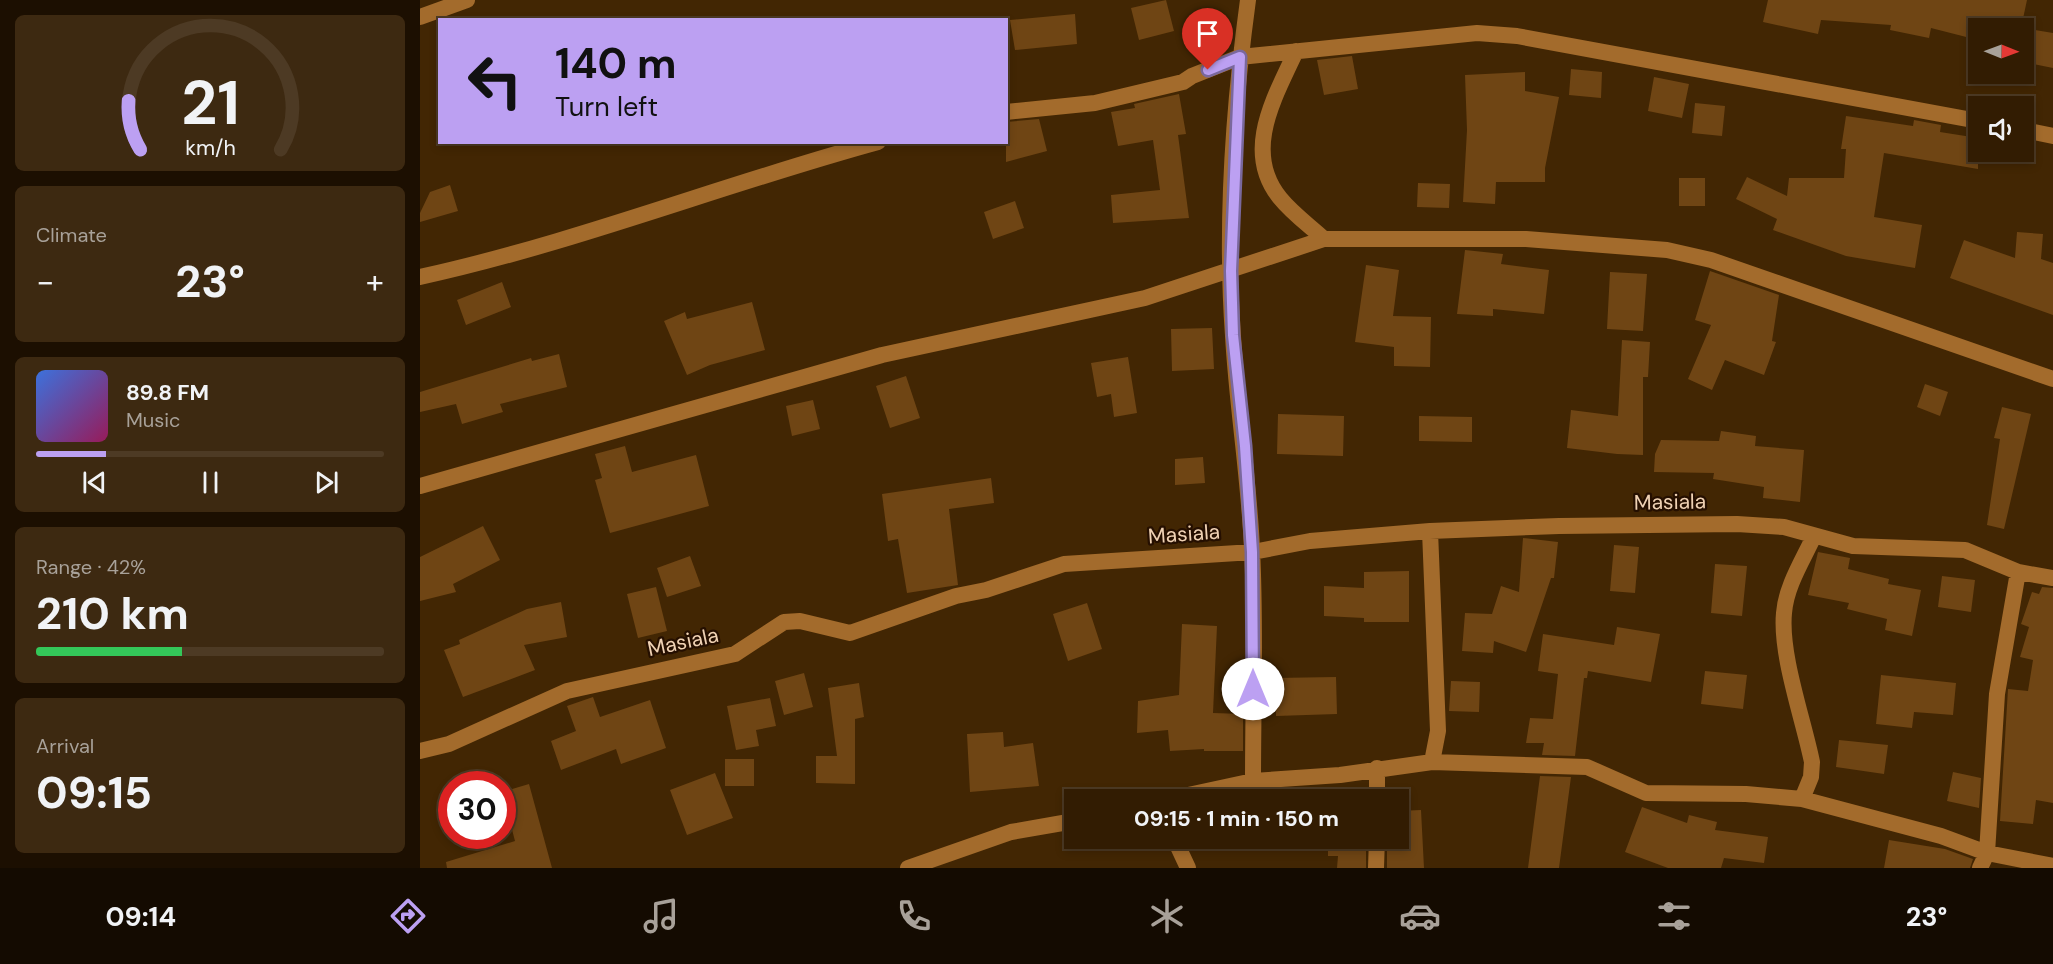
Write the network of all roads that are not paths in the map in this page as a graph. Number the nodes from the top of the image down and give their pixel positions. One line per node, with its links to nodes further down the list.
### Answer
1 (466, 0): 3 (street)
2 (1248, 0): 5 (street)
3 (420, 17)
4 (1296, 51): 5 (street); 7 (street); 11 (street)
5 (1240, 57): 6 (street); 12 (street)
6 (1008, 112)
7 (1968, 120)
8 (2034, 132): 9 (street)
9 (2053, 136)
10 (871, 144): 13 (street)
11 (1324, 240): 12 (street); 14 (street)
12 (1231, 271): 15 (street); 18 (street)
13 (420, 277)
14 (2053, 379)
15 (420, 486)
16 (1430, 531): 17 (street, Masiala); 18 (street, Masiala); 22 (street)
17 (1814, 536): 19 (street, Masiala); 27 (street)
18 (1252, 552): 21 (street, Masiala); 24 (street)
19 (2018, 572): 20 (street, Masiala); 31 (street)
20 (2053, 578)
21 (420, 751)
22 (1432, 762): 23 (street); 27 (street)
23 (1377, 768): 24 (street); 26 (street)
24 (1253, 781): 25 (street)
25 (1216, 789)
26 (1377, 789)
27 (1802, 799): 31 (street)
28 (1064, 823): 33 (street)
29 (1179, 849): 34 (street)
30 (1377, 849): 35 (street)
31 (1983, 860): 32 (street)
32 (2053, 866)
33 (918, 867)
34 (1188, 868)
35 (1376, 868)

